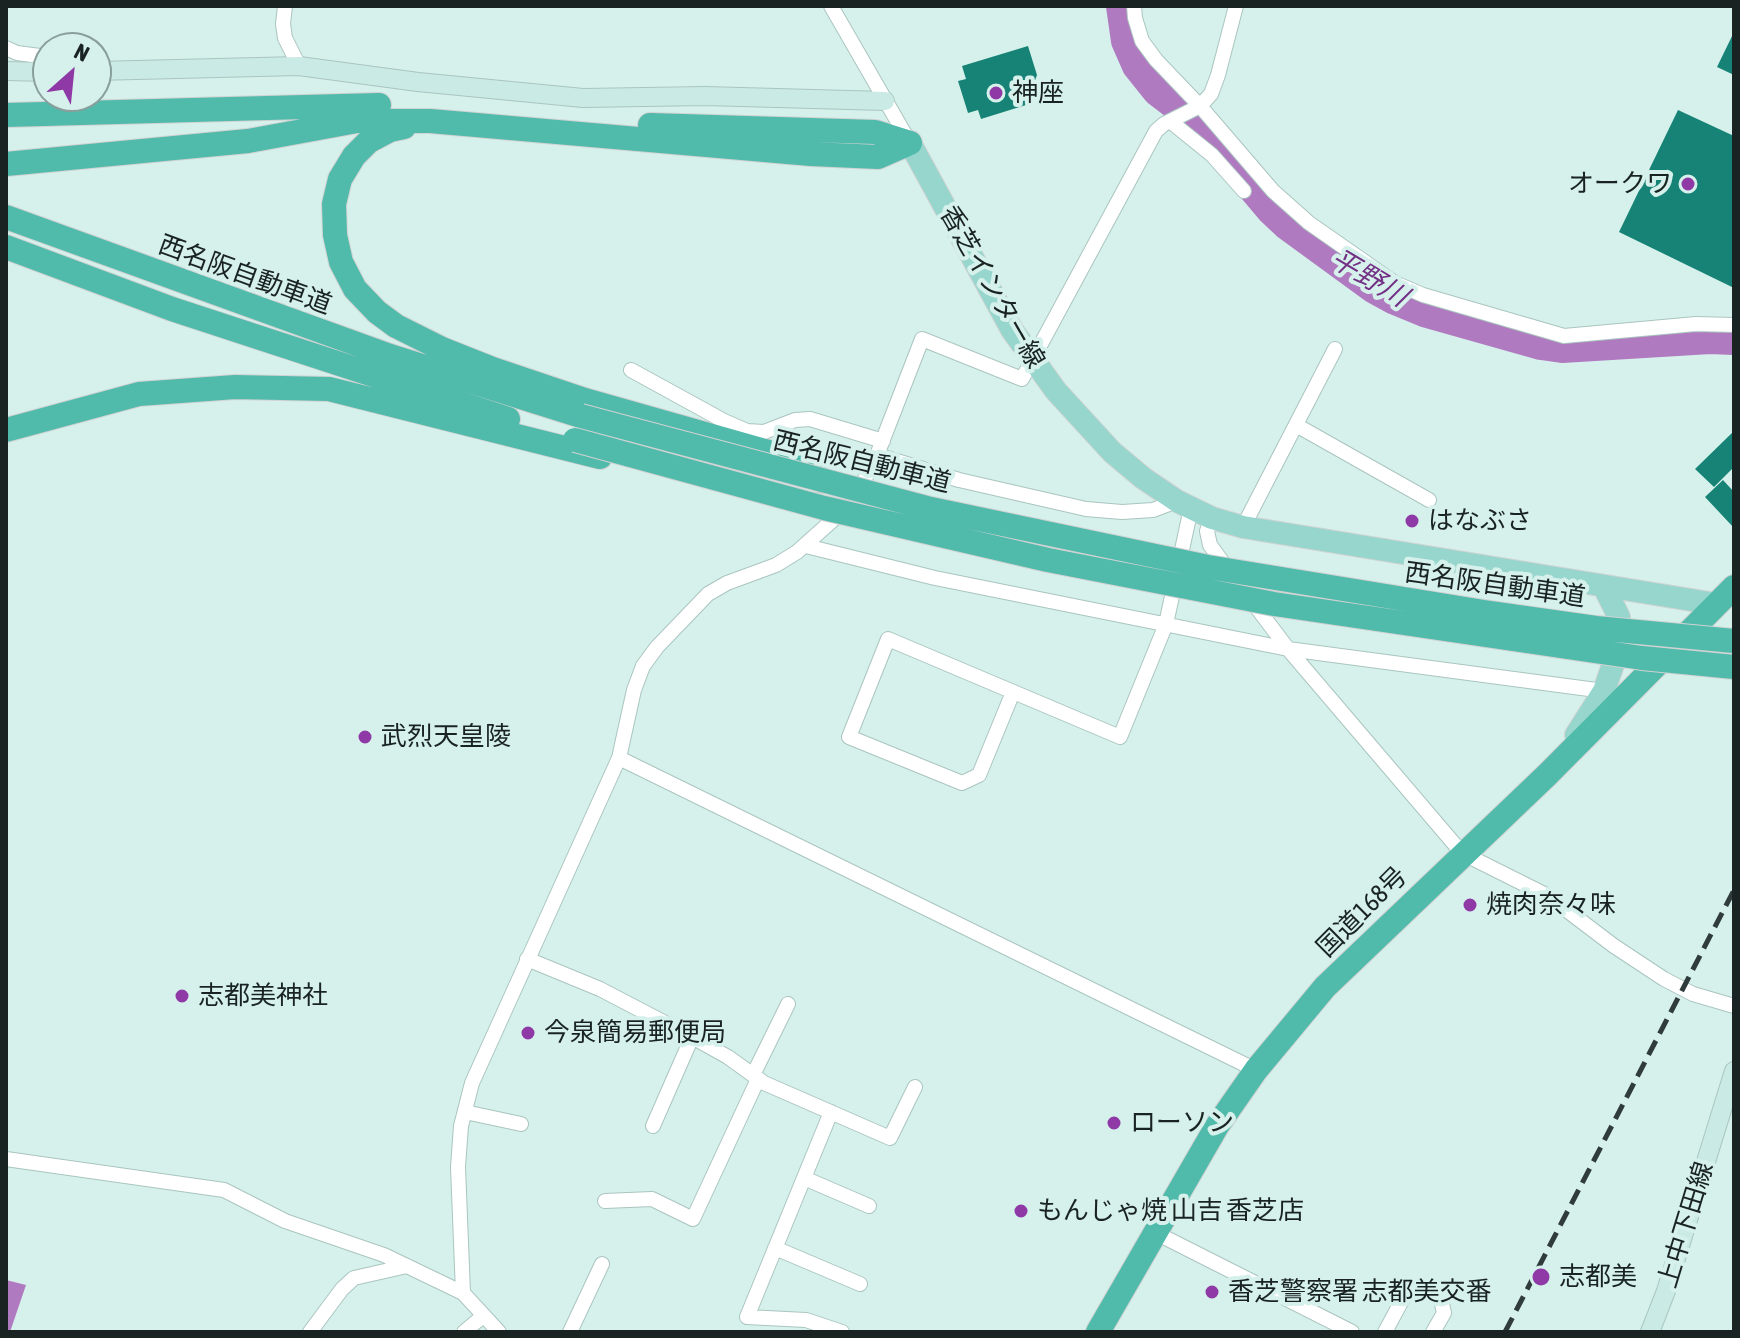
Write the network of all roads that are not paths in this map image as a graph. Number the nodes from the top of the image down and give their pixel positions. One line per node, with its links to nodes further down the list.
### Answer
1 (285, 6): 7 (street)
2 (831, 6): 11 (street)
3 (1134, 6): 13 (street)
4 (1236, 6): 13 (street)
5 (6, 48): 6 (street)
6 (32, 55)
7 (299, 66): 9 (street); 11 (street)
8 (6, 71): 10 (street)
9 (112, 71)
10 (32, 72)
11 (885, 101): 17 (street)
12 (397, 105): 14 (highway); 17 (highway); 18 (highway)
13 (1196, 107): 15 (street); 23 (street)
14 (6, 115)
15 (1173, 118): 20 (street); 25 (street)
16 (430, 121): 17 (highway); 19 (highway); 27 (highway)
17 (910, 143): 25 (main road, 香芝インター線)
18 (6, 151)
19 (6, 164)
20 (1244, 191)
21 (6, 217): 27 (highway, 西名阪自動車道)
22 (6, 247): 30 (highway, 西名阪自動車道)
23 (1734, 325)
24 (1335, 349): 28 (street)
25 (1033, 359): 31 (street); 33 (main road, 香芝インター線)
26 (631, 370): 31 (street)
27 (583, 408): 41 (highway, 西名阪自動車道, bridge)
28 (1296, 425): 32 (street); 35 (street)
29 (6, 430): 30 (highway)
30 (574, 446): 43 (highway, 西名阪自動車道, bridge)
31 (880, 448): 33 (street); 36 (street)
32 (1429, 500)
33 (1184, 504): 34 (main road, 香芝インター線); 40 (street)
34 (1212, 518): 35 (main road, 香芝インター線); 42 (street)
35 (1243, 527): 37 (main road, 香芝インター線)
36 (806, 546): 40 (street); 46 (street)
37 (1604, 587): 39 (main road, 香芝インター線); 44 (main road)
38 (1734, 587): 39 (highway, 国道168号)
39 (1716, 604): 47 (highway, 国道168号)
40 (1166, 624): 42 (street); 45 (street)
41 (1734, 641)
42 (1288, 649): 44 (street); 48 (street)
43 (1734, 667)
44 (1604, 691): 47 (main road)
45 (1013, 692): 45 (street)
46 (619, 758): 49 (street); 53 (street)
47 (1547, 775): 48 (highway, 国道168号)
48 (1462, 853): 51 (street); 53 (highway, 国道168号)
49 (527, 959): 52 (street); 57 (street)
50 (788, 1004): 55 (street)
51 (1734, 1006)
52 (692, 1037): 55 (street); 60 (street)
53 (1256, 1070): 65 (highway, 国道168号)
54 (1734, 1071): 81 (street, 上中下田線)
55 (756, 1077): 58 (street); 63 (street)
56 (915, 1087): 58 (street)
57 (465, 1112): 59 (street); 70 (street)
58 (831, 1112): 62 (street)
59 (521, 1124)
60 (653, 1126)
61 (6, 1159): 68 (street)
62 (804, 1178): 64 (street); 66 (street)
63 (605, 1201)
64 (869, 1206)
65 (1154, 1232): 77 (highway, 国道168号); 78 (street)
66 (775, 1248): 69 (street); 76 (street)
67 (602, 1264): 75 (street)
68 (408, 1266): 70 (street); 72 (street)
69 (860, 1284)
70 (463, 1293): 71 (street)
71 (483, 1316): 73 (street); 74 (street)
72 (310, 1332)
73 (464, 1332)
74 (499, 1332)
75 (570, 1332)
76 (842, 1332)
77 (1098, 1332)
78 (1352, 1332)
79 (1385, 1332): 80 (street)
80 (1433, 1332)
81 (1650, 1332)

